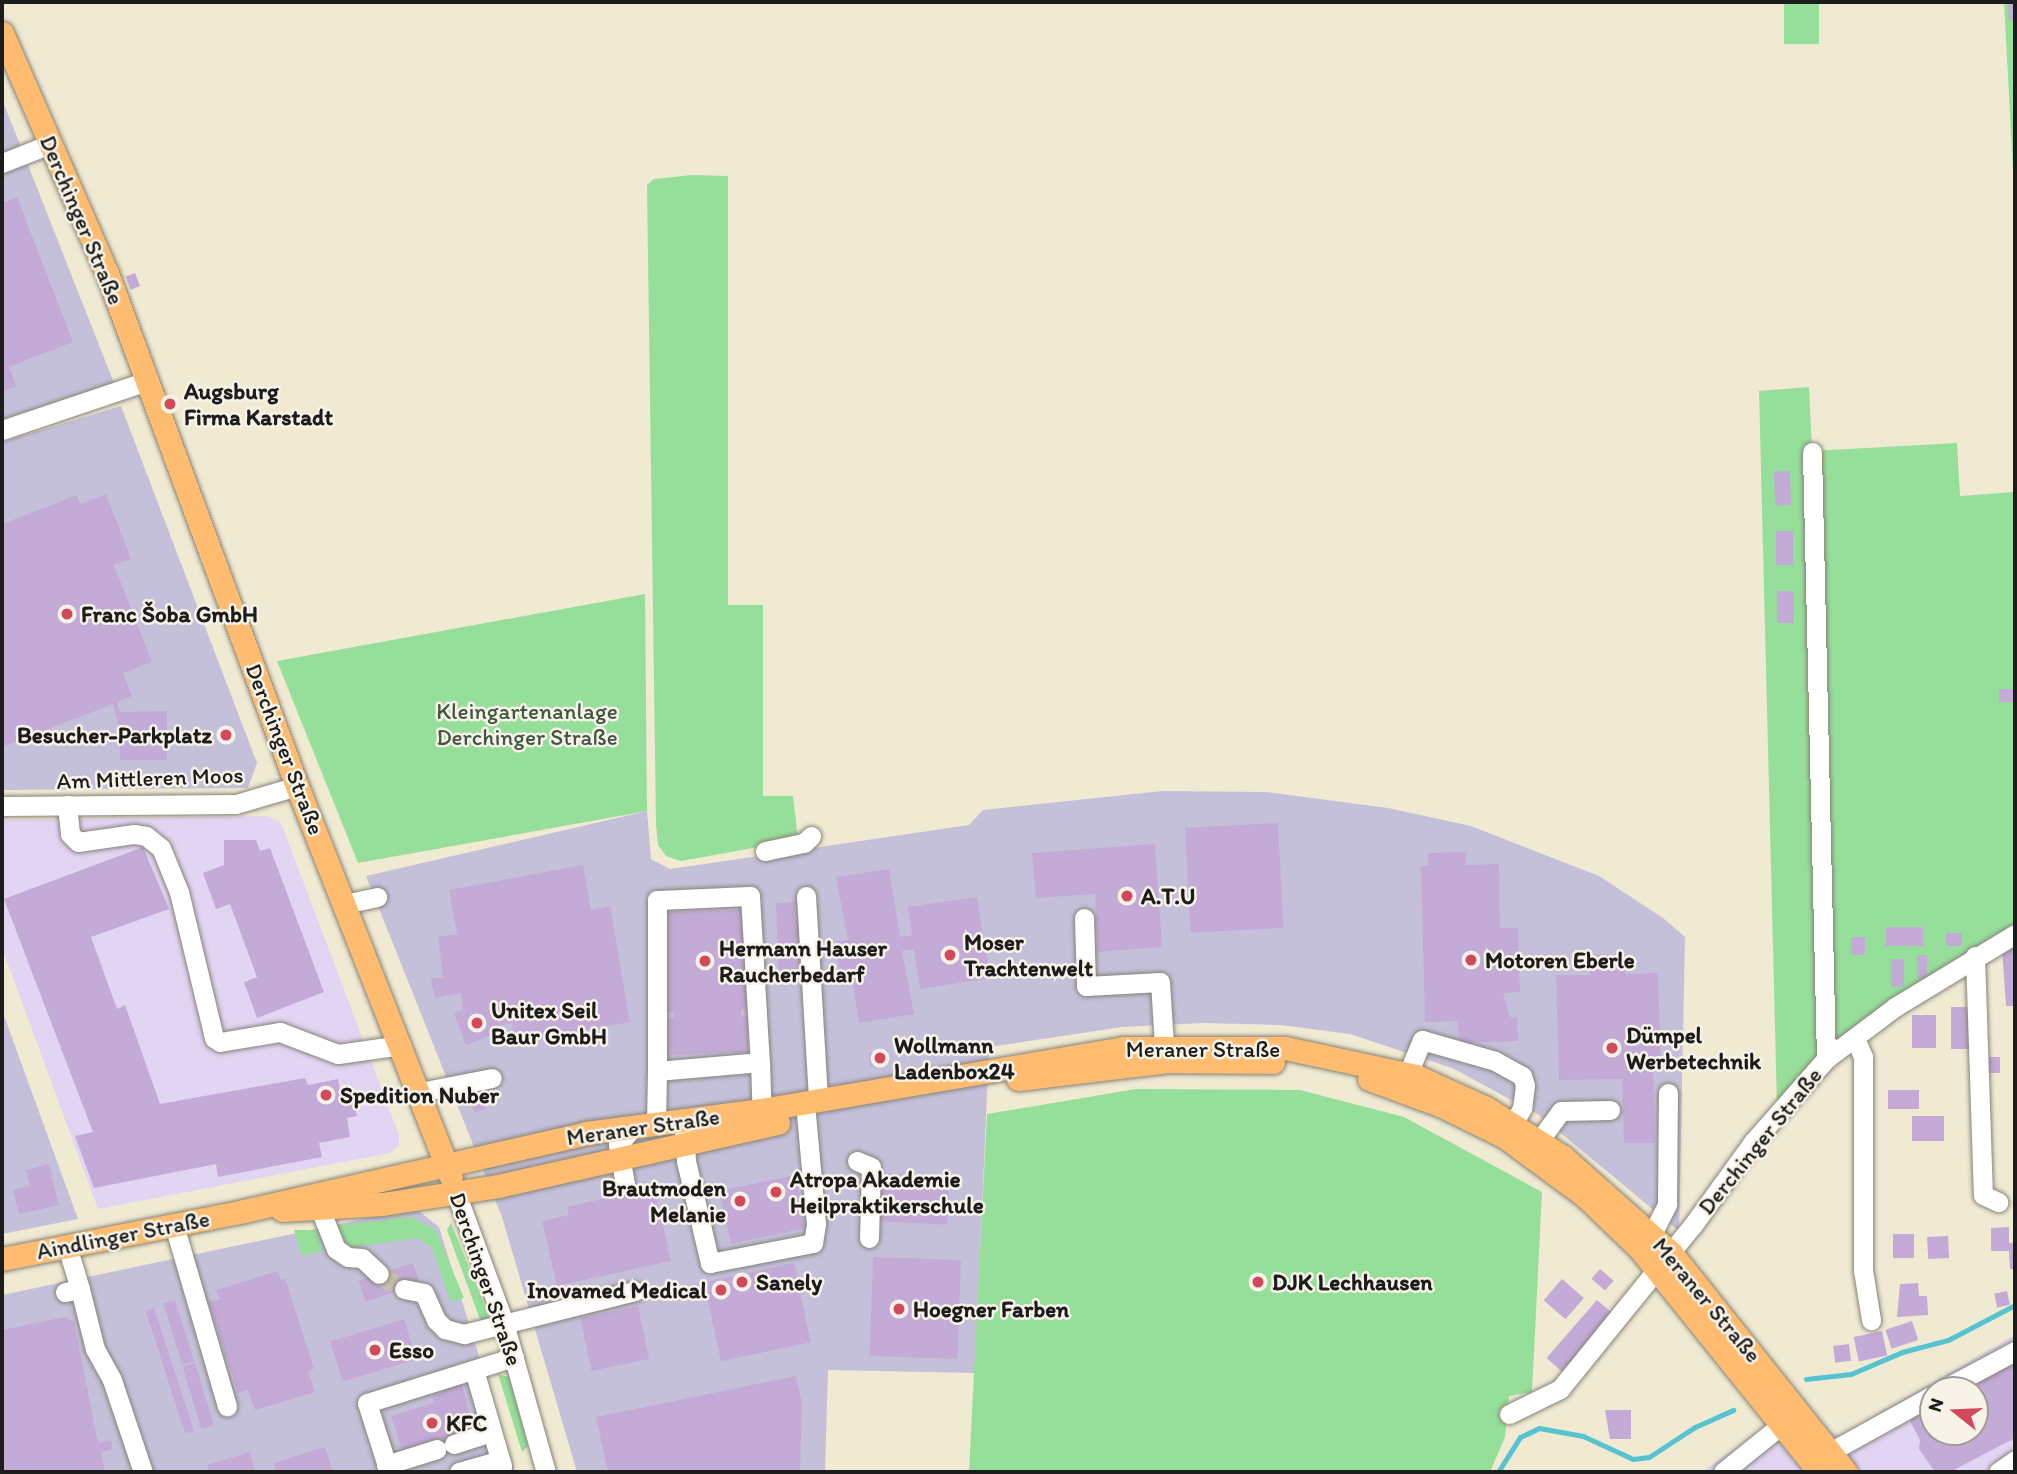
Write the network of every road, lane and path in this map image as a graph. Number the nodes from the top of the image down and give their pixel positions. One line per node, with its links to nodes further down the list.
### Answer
1 (2, 33): 2 (main road, Derchinger Straße)
2 (50, 144): 3 (street); 4 (main road, Derchinger Straße)
3 (2, 163)
4 (147, 381): 5 (street); 7 (main road, Derchinger Straße)
5 (2, 430)
6 (1812, 452): 21 (street)
7 (297, 786): 8 (street, Am Mittleren Moos); 14 (main road, Derchinger Straße)
8 (67, 805): 9 (street, Am Mittleren Moos); 19 (street)
9 (2, 806)
10 (811, 835): 11 (street)
11 (765, 851)
12 (807, 896): 28 (street)
13 (377, 897): 14 (street)
14 (344, 904): 19 (main road, Derchinger Straße)
15 (1084, 918): 20 (street)
16 (2015, 934): 17 (street, Derchinger Straße)
17 (1975, 956): 18 (street, Derchinger Straße); 40 (street)
18 (1855, 1038): 21 (street, Derchinger Straße); 52 (street)
19 (401, 1045): 26 (main road, Derchinger Straße)
20 (1164, 1045): 25 (main road, Meraner Straße); 28 (main road, Meraner Straße)
21 (1826, 1059): 48 (street, Derchinger Straße)
22 (760, 1062): 23 (street); 23 (street); 30 (street)
23 (657, 1071): 31 (street)
24 (492, 1078): 26 (street)
25 (1404, 1081): 28 (main road, Meraner Straße); 32 (main road, Meraner Straße); 32 (street)
26 (420, 1092): 37 (main road, Derchinger Straße)
27 (1668, 1093): 45 (street)
28 (810, 1107): 30 (main road, Meraner Straße); 33 (street)
29 (1611, 1110): 34 (street)
30 (761, 1118): 33 (main road, Meraner Straße)
31 (645, 1124): 33 (main road, Meraner Straße); 35 (street); 37 (main road, Meraner Straße)
32 (1509, 1130): 34 (main road, Meraner Straße)
33 (685, 1131): 35 (main road, Meraner Straße)
34 (1534, 1147): 45 (main road, Meraner Straße)
35 (620, 1157): 38 (street); 39 (main road, Meraner Straße)
36 (857, 1161): 44 (street)
37 (446, 1164): 39 (main road, Derchinger Straße); 42 (main road, Aindlinger Straße)
38 (625, 1184)
39 (456, 1193): 41 (main road, Aindlinger Straße); 53 (street, Derchinger Straße)
40 (1998, 1202)
41 (320, 1209): 42 (main road, Aindlinger Straße); 49 (street)
42 (244, 1211): 43 (main road, Aindlinger Straße)
43 (174, 1225): 46 (main road, Aindlinger Straße); 59 (street)
44 (869, 1238)
45 (1644, 1239): 48 (main road, Meraner Straße)
46 (67, 1246): 47 (main road, Aindlinger Straße); 67 (street)
47 (2, 1259)
48 (1664, 1261): 60 (street, Derchinger Straße); 61 (main road, Meraner Straße); 63 (main road, Meraner Straße)
49 (379, 1274)
50 (404, 1289): 53 (street)
51 (635, 1291): 53 (street)
52 (1871, 1320)
53 (504, 1323): 55 (street, Derchinger Straße)
54 (2015, 1351): 57 (street)
55 (514, 1357): 56 (street); 69 (street, Derchinger Straße)
56 (474, 1370): 62 (street); 65 (street)
57 (1968, 1376)
58 (1919, 1404): 63 (street)
59 (228, 1406)
60 (1510, 1414)
61 (1782, 1424): 70 (street); 71 (main road, Meraner Straße)
62 (492, 1432): 65 (street); 66 (street)
63 (1830, 1452): 72 (main road, Meraner Straße)
64 (2015, 1460): 73 (street)
65 (387, 1469)
66 (500, 1469): 68 (street)
67 (143, 1472)
68 (459, 1472)
69 (545, 1472)
70 (1723, 1472)
71 (1819, 1472)
72 (1846, 1472)
73 (1998, 1472)

